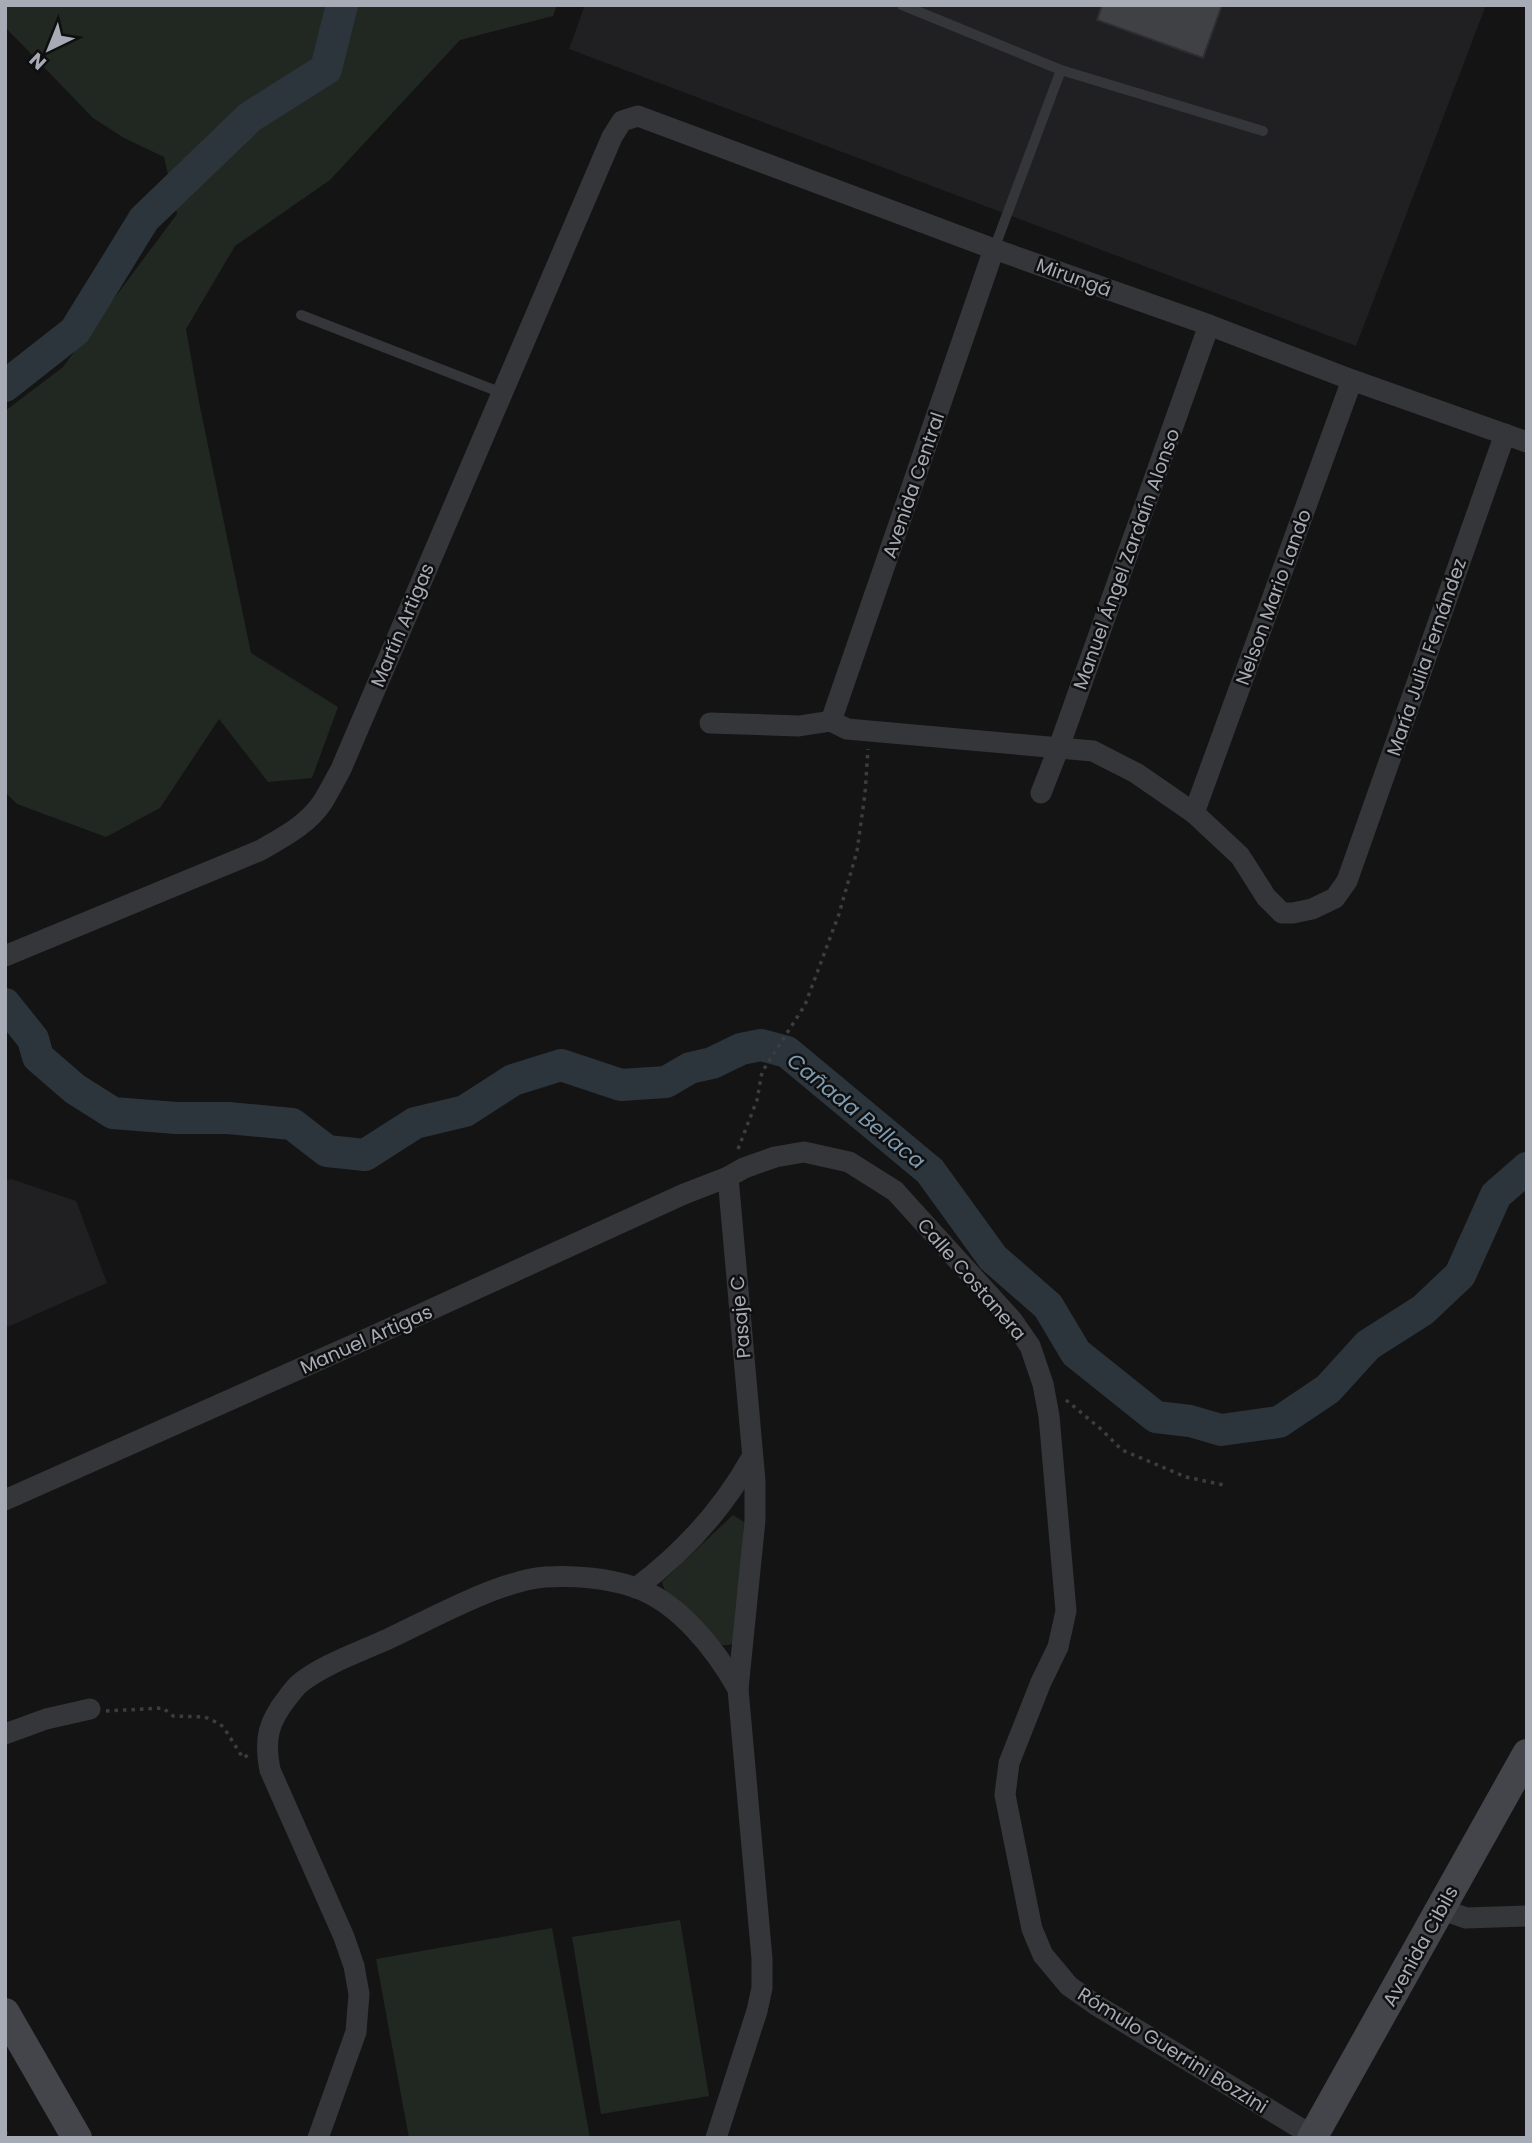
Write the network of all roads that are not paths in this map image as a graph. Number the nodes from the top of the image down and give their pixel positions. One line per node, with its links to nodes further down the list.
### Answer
1 (902, 5): 2 (lane)
2 (1061, 70): 4 (lane); 5 (lane)
3 (622, 121): 5 (street, Mirungá); 9 (street, Martín Artigas)
4 (1263, 131)
5 (994, 249): 7 (street, Mirungá); 12 (street, Avenida Central)
6 (301, 315): 9 (lane)
7 (1209, 325): 8 (street, Mirungá); 14 (street, Manuel Ángel Zardaín Alonso)
8 (1352, 380): 10 (street, Mirungá); 16 (street, Nelson Mario Lando)
9 (502, 393): 17 (street, Martín Artigas)
10 (1505, 434): 11 (street, Mirungá); 16 (street, María Julia Fernández)
11 (1527, 442)
12 (831, 721): 13 (street); 14 (street)
13 (710, 723)
14 (1059, 747): 15 (street, Manuel Ángel Zardaín Alonso); 16 (street)
15 (1041, 793)
16 (1194, 813)
17 (5, 956)
18 (728, 1177): 19 (street, Calle Costanera); 20 (street, Pasaje C); 21 (street, Manuel Artigas)
19 (1044, 1384): 30 (street, Rómulo Guerrini Bozzini)
20 (752, 1457): 22 (street); 23 (street, Pasaje C)
21 (5, 1500)
22 (636, 1588): 23 (street); 33 (street)
23 (738, 1689): 34 (street, Pasaje C)
24 (90, 1709): 25 (street)
25 (5, 1734)
26 (1527, 1754): 27 (street, Avenida Cibils)
27 (1441, 1909): 28 (street); 30 (street, Avenida Cibils)
28 (1527, 1916)
29 (7, 2016): 31 (street); 32 (street)
30 (1313, 2137)
31 (61, 2138)
32 (77, 2138)
33 (318, 2138)
34 (716, 2138)

